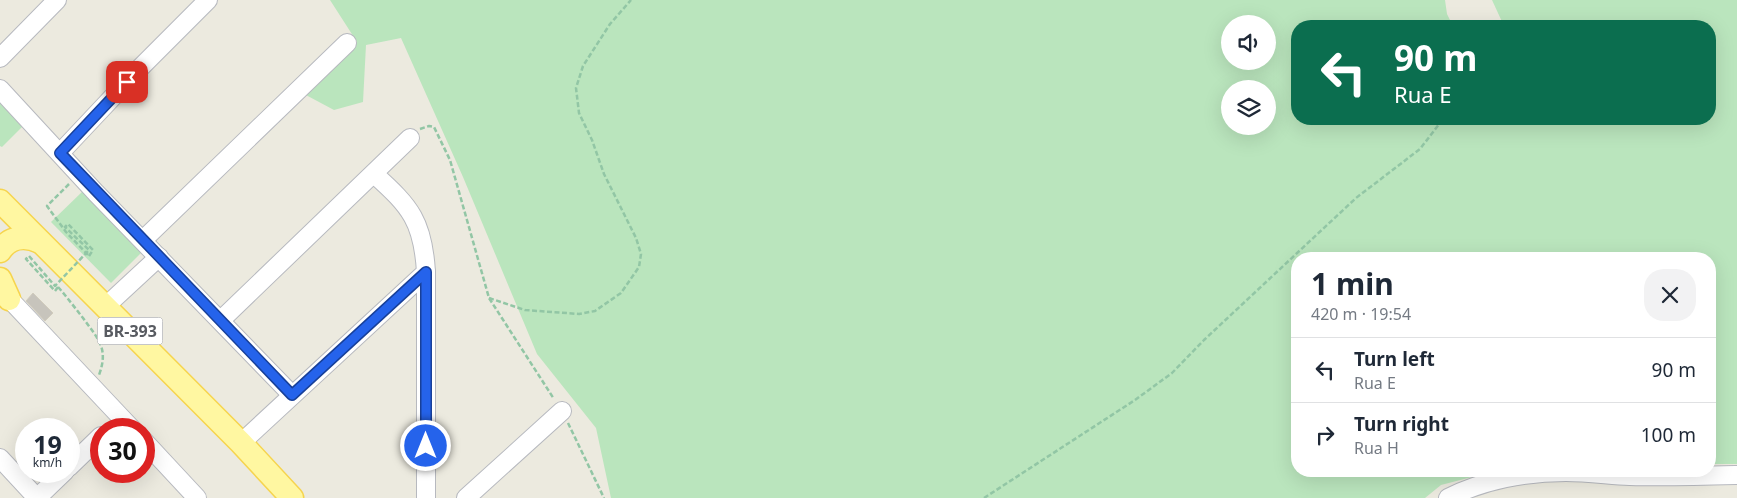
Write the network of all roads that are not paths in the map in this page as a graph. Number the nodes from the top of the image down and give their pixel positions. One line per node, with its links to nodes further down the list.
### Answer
1 (57, 0): 4 (street)
2 (208, 0): 7 (street)
3 (347, 43): 10 (street)
4 (0, 58)
5 (0, 89): 7 (street)
6 (410, 138): 8 (street)
7 (60, 153): 10 (street)
8 (374, 174): 14 (street); 17 (street)
9 (0, 201): 11 (main road, BR-393)
10 (143, 240): 13 (street)
11 (40, 242): 12 (main road); 16 (main road, BR-393)
12 (0, 251)
13 (159, 257): 16 (street); 17 (street)
14 (426, 272): 18 (street); 33 (street)
15 (3, 289): 20 (street)
16 (106, 306): 21 (main road, BR-393)
17 (221, 320): 18 (street)
18 (292, 395): 21 (street)
19 (562, 411): 34 (street)
20 (115, 418)
21 (241, 442): 32 (main road, BR-393)
22 (90, 447): 24 (street)
23 (155, 454): 31 (street)
24 (80, 456)
25 (0, 458): 30 (street)
26 (1716, 475): 27 (street)
27 (1737, 475)
28 (1518, 477): 35 (street)
29 (53, 483): 30 (street)
30 (37, 498)
31 (197, 498)
32 (292, 498)
33 (426, 498)
34 (466, 498)
35 (1448, 498)

